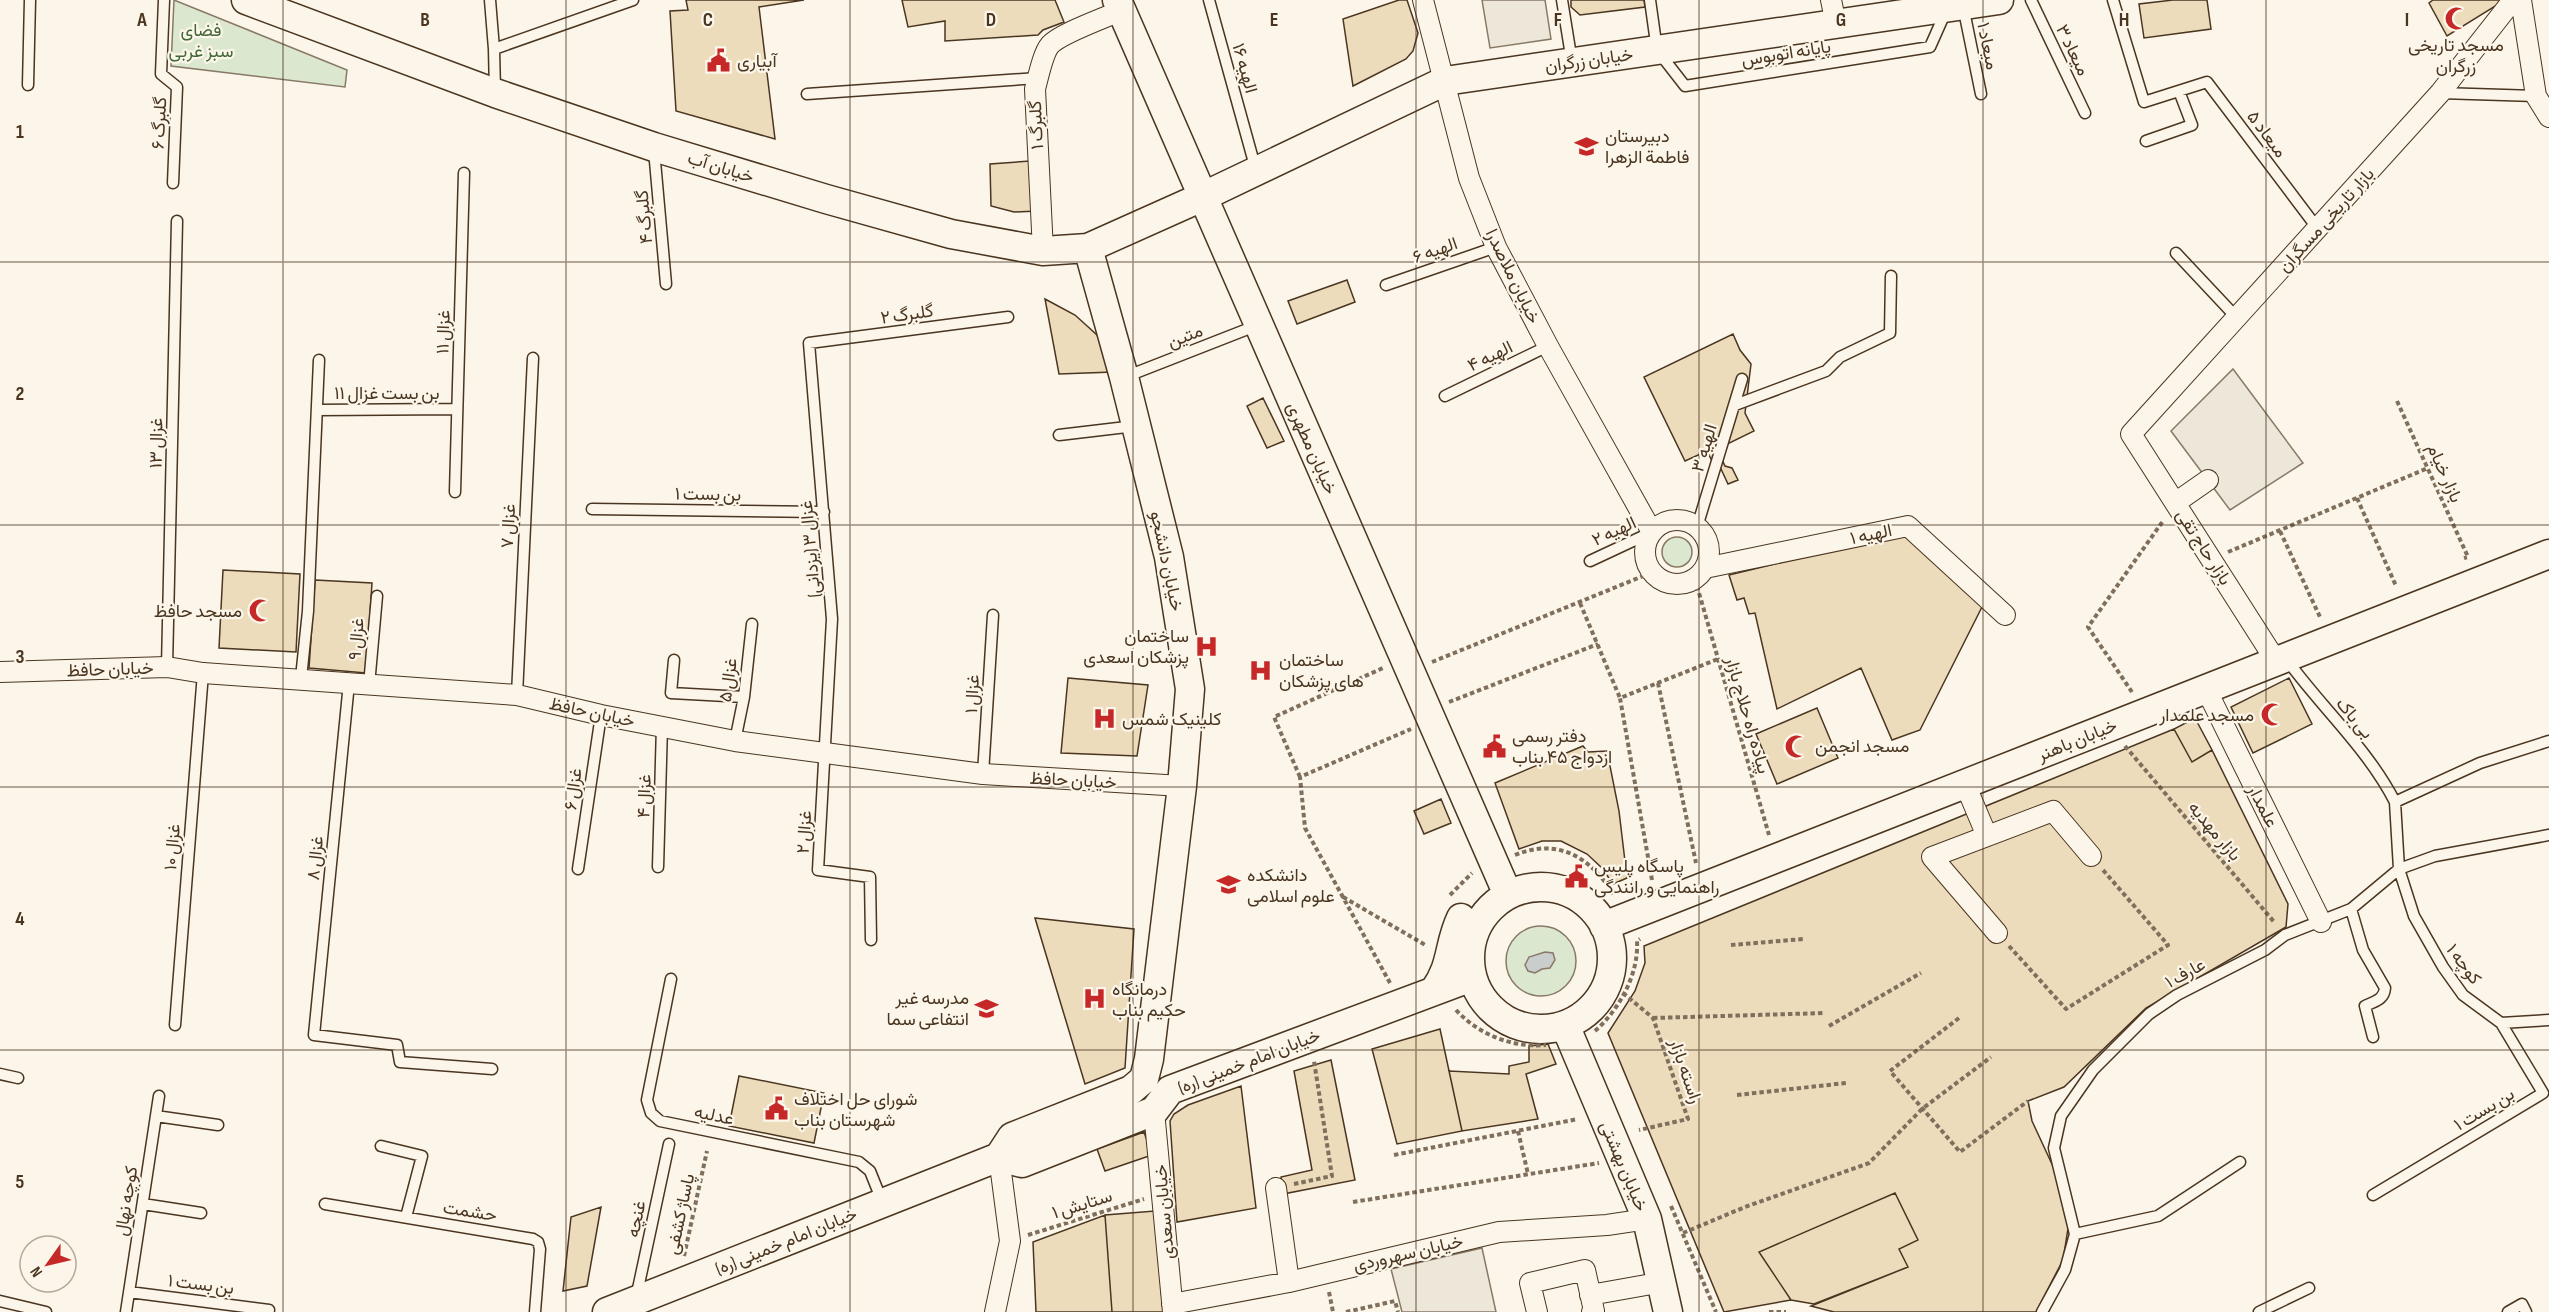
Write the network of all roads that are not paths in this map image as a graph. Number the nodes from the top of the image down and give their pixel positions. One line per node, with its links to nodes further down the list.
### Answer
1 (30, 0): 23 (lane)
2 (164, 0): 36 (lane, گلبرگ ۶)
3 (246, 0): 25 (main road, خیابان آب)
4 (490, 0): 18 (lane)
5 (633, 0): 18 (lane)
6 (1209, 0): 34 (lane, الهیه ۱۶)
7 (1423, 0): 22 (street, خیابان ملاصدرا)
8 (1562, 0): 20 (lane)
9 (1650, 0): 19 (lane)
10 (1999, 0): 16 (main road, خیابان زرگران)
11 (2031, 0): 30 (lane, میعاد ۳)
12 (2113, 0): 24 (lane, میعاد ۵)
13 (2513, 0): 27 (street, بازار تاریخی مسگران)
14 (2520, 0): 29 (street)
15 (1119, 5): 21 (street, گلبرگ ۱); 37 (main road, خیابان مطهری)
16 (1955, 6): 17 (main road, خیابان زرگران); 19 (lane, پایانه اتوبوس); 26 (lane, میعاد ۱)
17 (1833, 12): 19 (main road, خیابان زرگران)
18 (494, 50): 25 (lane)
19 (1657, 50): 20 (main road, خیابان زرگران)
20 (1573, 63): 22 (main road, خیابان زرگران)
21 (1038, 78): 28 (lane); 42 (street, گلبرگ ۱)
22 (1446, 81): 34 (main road, خیابان زرگران); 40 (street, خیابان ملاصدرا)
23 (28, 85)
24 (2179, 91): 32 (lane); 39 (lane, میعاد ۵)
25 (495, 93): 33 (main road, خیابان آب)
26 (1981, 93)
27 (2440, 93): 29 (lane); 39 (street, بازار تاریخی مسگران)
28 (807, 94)
29 (2536, 96): 31 (street)
30 (2085, 113)
31 (2549, 117)
32 (2146, 141)
33 (654, 147): 42 (main road, خیابان آب); 45 (lane, گلبرگ ۴)
34 (1253, 158): 37 (main road, خیابان زرگران)
35 (464, 173): 58 (lane, غزال ۱۱)
36 (172, 183)
37 (1202, 197): 41 (main road, خیابان آب); 49 (main road, خیابان مطهری)
38 (177, 221): 79 (lane, غزال ۱۳)
39 (2318, 229): 48 (street, بازار تاریخی مسگران)
40 (1496, 247): 46 (lane, الهیه ۶); 51 (street, خیابان ملاصدرا)
41 (1088, 248): 42 (main road, خیابان آب); 54 (main road, خیابان دانشجو)
42 (1043, 251)
43 (2176, 253): 48 (lane)
44 (1891, 276): 57 (lane)
45 (666, 284)
46 (1386, 285)
47 (1008, 317): 50 (lane, گلبرگ ۲)
48 (2237, 318): 61 (street, بازار تاریخی مسگران)
49 (1258, 325): 54 (lane, متین); 100 (main road, خیابان مطهری)
50 (809, 343): 67 (lane, غزال ۳ (یزدانی))
51 (1548, 346): 56 (lane, الهیه ۴); 69 (street, خیابان ملاصدرا)
52 (533, 358): 86 (lane, غزال ۷)
53 (319, 360): 59 (lane)
54 (1124, 377): 60 (main road, خیابان دانشجو)
55 (1742, 379): 57 (lane, الهیه ۳)
56 (1445, 396)
57 (1735, 405): 68 (lane, الهیه ۳)
58 (457, 409): 59 (lane, بن بست غزال ۱۱); 64 (lane, غزال ۱۱)
59 (317, 410): 82 (lane)
60 (1136, 426): 62 (lane); 95 (main road, خیابان دانشجو)
61 (2131, 434): 65 (street, بازار حاج تقی)
62 (1059, 435)
63 (2208, 480): 65 (street)
64 (455, 492)
65 (2175, 503): 77 (street, بازار حاج تقی)
66 (592, 509): 67 (lane, بن بست ۱)
67 (824, 512): 92 (lane, غزال ۳ (یزدانی))
68 (1697, 527): 69 (street); 72 (street)
69 (1652, 532): 71 (lane, الهیه ۲); 72 (street)
70 (2549, 554): 77 (main road, خیابان باهنر)
71 (1590, 561)
72 (1700, 573): 75 (street, الهیه ۱)
73 (376, 597): 84 (lane, غزال ۹)
74 (993, 615): 93 (lane, غزال ۱)
75 (2005, 615)
76 (752, 624): 87 (lane, غزال ۵)
77 (2281, 659): 85 (main road, خیابان باهنر); 96 (lane, بی باک)
78 (674, 660): 87 (lane)
79 (167, 667): 80 (street, خیابان حافظ); 81 (street, خیابان حافظ)
80 (0, 672)
81 (203, 673): 82 (street, خیابان حافظ); 116 (lane, غزال ۱۰)
82 (301, 678): 83 (street, خیابان حافظ)
83 (349, 683): 84 (street, خیابان حافظ); 119 (lane, غزال ۸)
84 (369, 685): 86 (street, خیابان حافظ)
85 (2206, 689): 94 (main road, خیابان باهنر); 106 (street, علمدار)
86 (517, 695): 88 (street, خیابان حافظ)
87 (744, 697): 90 (lane, غزال ۵)
88 (601, 715): 89 (street, خیابان حافظ); 102 (lane, غزال ۶)
89 (662, 726): 90 (street, خیابان حافظ); 101 (lane, غزال ۴)
90 (735, 741): 92 (street, خیابان حافظ)
91 (2549, 741): 96 (lane)
92 (826, 753): 93 (street, خیابان حافظ); 109 (lane, غزال ۲)
93 (983, 774): 95 (street, خیابان حافظ)
94 (1965, 784): 98 (street); 107 (main road, خیابان باهنر)
95 (1182, 786): 118 (main road, خیابان دانشجو)
96 (2395, 802): 103 (lane, بی باک)
97 (2549, 835): 103 (lane, عارف ۱)
98 (1987, 836): 99 (street); 108 (street)
99 (2091, 855)
100 (1494, 865): 104 (main road, خیابان مطهری); 112 (main road)
101 (658, 867)
102 (578, 869)
103 (2399, 869): 105 (lane, عارف ۱); 114 (lane, کوچه ۱)
104 (1508, 895): 107 (main road); 110 (main road)
105 (2351, 909): 106 (lane, عارف ۱); 117 (lane)
106 (2321, 922): 139 (lane, عارف ۱)
107 (1604, 926): 115 (main road)
108 (1997, 933)
109 (872, 939)
110 (1472, 977): 112 (main road, خیابان امام خمینی (ره)); 115 (main road)
111 (671, 979): 133 (lane, عدلیه)
112 (1442, 997): 124 (main road, خیابان امام خمینی (ره))
113 (2549, 1020): 114 (lane)
114 (2501, 1023): 132 (lane, بن بست ۱)
115 (1565, 1024): 138 (main road, خیابان بهشتی)
116 (175, 1025)
117 (2373, 1037)
118 (1149, 1059): 122 (main road, خیابان دانشجو); 124 (main road)
119 (492, 1069)
120 (0, 1074): 121 (lane)
121 (18, 1078)
122 (1131, 1090): 129 (main road, خیابان امام خمینی (ره))
123 (159, 1096): 125 (lane, کوچه نهال)
124 (1162, 1101): 129 (main road, خیابان امام خمینی (ره)); 147 (street, خیابان سعدی)
125 (156, 1116): 126 (lane); 134 (lane, کوچه نهال)
126 (218, 1125)
127 (669, 1144): 146 (lane, غنچه)
128 (381, 1146): 137 (lane)
129 (999, 1157): 133 (main road, خیابان امام خمینی (ره)); 153 (street)
130 (2240, 1162): 139 (lane)
131 (1276, 1188): 140 (street)
132 (2373, 1195)
133 (882, 1203): 146 (main road, خیابان امام خمینی (ره))
134 (142, 1204): 136 (lane); 143 (lane, کوچه نهال)
135 (325, 1204): 137 (lane, حشمت)
136 (201, 1213)
137 (406, 1217): 151 (lane, حشمت)
138 (1647, 1219): 140 (street, خیابان سهروردی); 141 (main road, خیابان بهشتی)
139 (2075, 1234): 156 (lane, عارف ۱)
140 (1289, 1282): 147 (street, خیابان سهروردی)
141 (1662, 1282): 145 (street); 155 (main road, خیابان بهشتی)
142 (2309, 1288): 157 (lane)
143 (129, 1292): 148 (lane, بن بست ۱); 150 (lane, کوچه نهال)
144 (0, 1302): 149 (lane)
145 (1591, 1303): 154 (street)
146 (637, 1306): 152 (main road, خیابان امام خمینی (ره))
147 (1173, 1308)
148 (269, 1310)
149 (46, 1312)
150 (126, 1312)
151 (535, 1312)
152 (607, 1312)
153 (995, 1312)
154 (1537, 1312)
155 (1668, 1312)
156 (2042, 1312)
157 (2259, 1312)
158 (2508, 1312): 159 (lane)
159 (2526, 1312)

